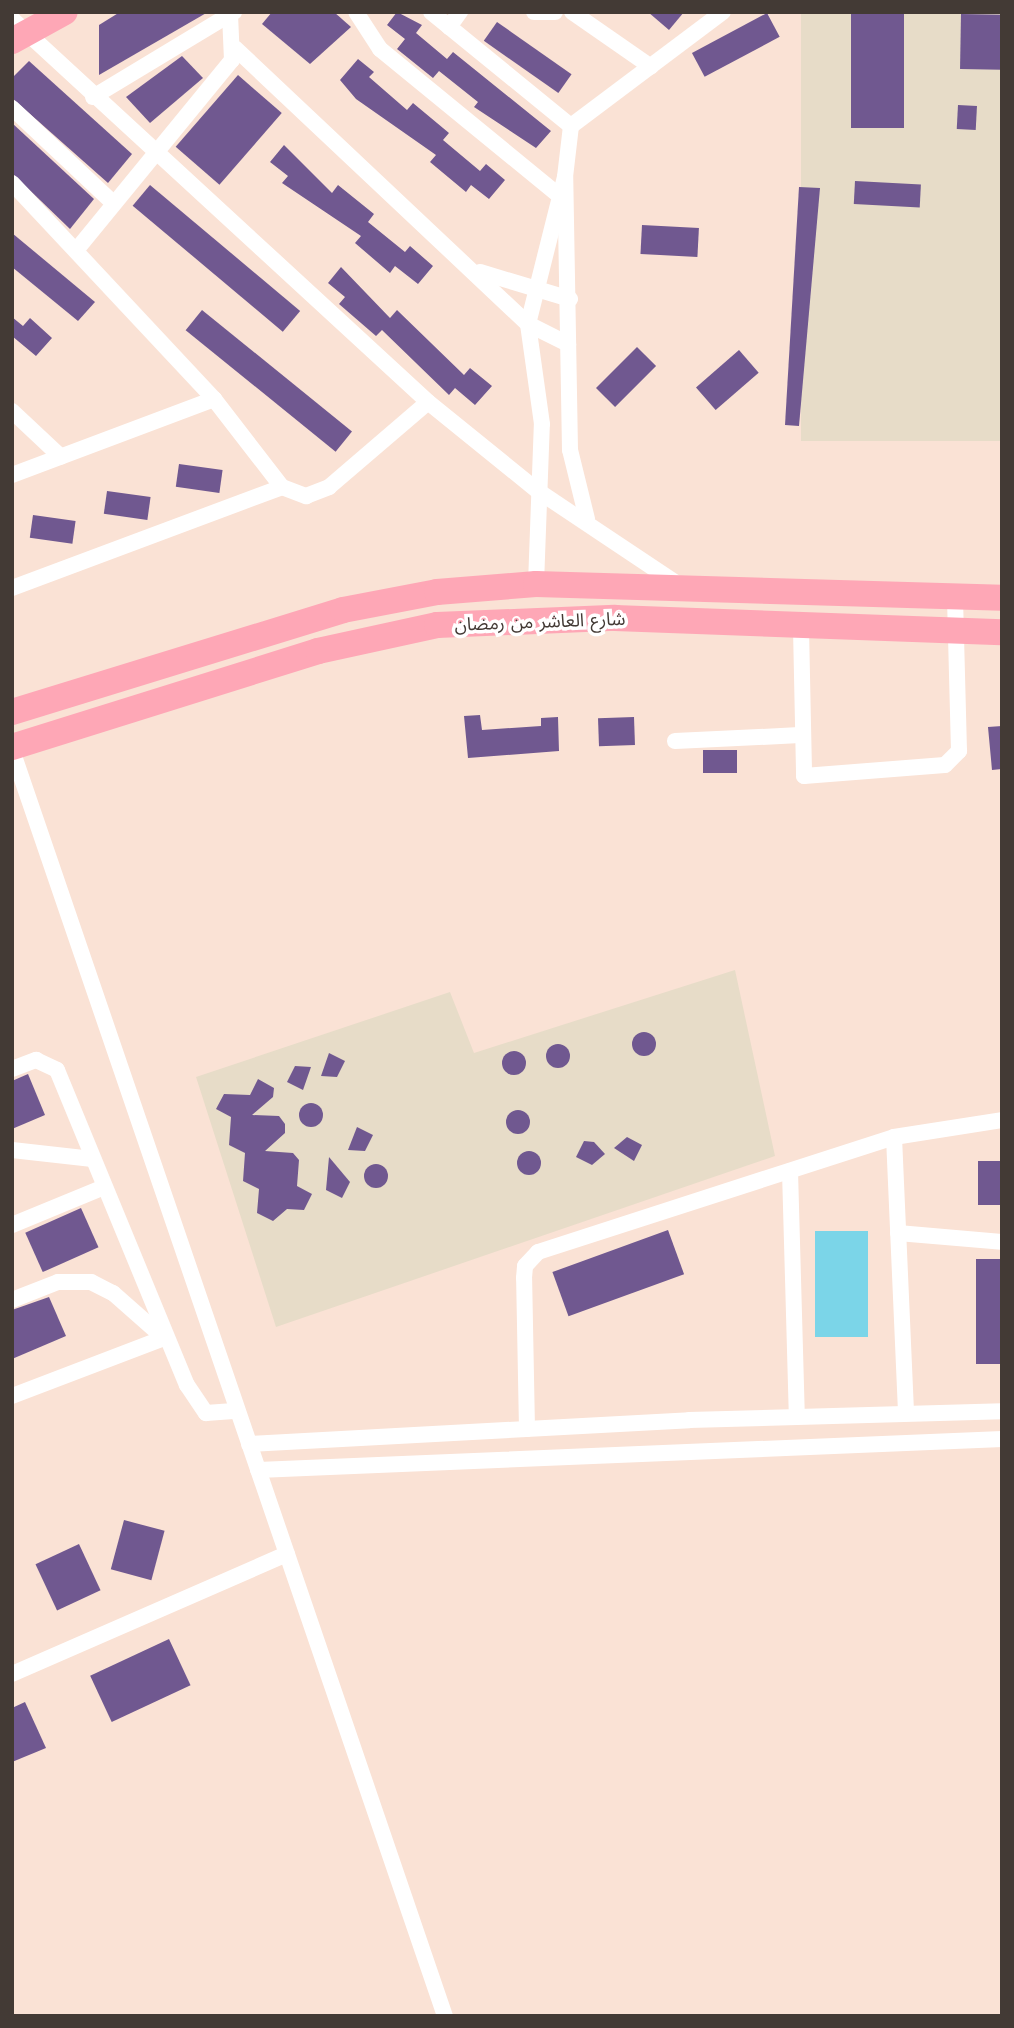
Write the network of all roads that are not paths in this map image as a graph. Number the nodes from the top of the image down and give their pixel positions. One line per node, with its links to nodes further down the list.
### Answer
1 (65, 12): 11 (main road)
2 (356, 12): 20 (street)
3 (431, 12): 10 (street)
4 (460, 12): 10 (street)
5 (534, 12): 6 (street)
6 (555, 12)
7 (572, 12): 13 (street)
8 (723, 12): 13 (street)
9 (232, 14): 12 (street); 14 (street)
10 (449, 27): 16 (street)
11 (17, 31): 14 (street)
12 (235, 48): 17 (street); 24 (street)
13 (651, 67): 16 (street)
14 (93, 97): 17 (street)
15 (12, 108): 21 (street)
16 (571, 126): 18 (street)
17 (153, 152): 21 (street); 30 (street)
18 (565, 177): 20 (street); 22 (street)
19 (12, 183): 23 (street)
20 (556, 194): 22 (street); 25 (street)
21 (113, 203): 23 (street)
22 (570, 205): 26 (street)
23 (78, 248): 29 (street)
24 (477, 272): 25 (street); 27 (street)
25 (535, 289): 26 (street); 27 (street)
26 (570, 299): 28 (street)
27 (528, 324): 28 (street); 35 (street)
28 (568, 344): 36 (street)
29 (214, 399): 32 (street); 34 (street)
30 (428, 402): 34 (street); 35 (street)
31 (12, 411): 32 (street)
32 (61, 457): 33 (street)
33 (12, 475)
34 (282, 487): 38 (street)
35 (538, 491): 36 (street); 37 (street)
36 (587, 519): 39 (street)
37 (536, 584): 39 (main road, شارع العاشر من رمضان); 45 (main road, شارع العاشر من رمضان)
38 (12, 588)
39 (685, 589): 41 (main road, شارع العاشر من رمضان)
40 (1002, 598): 41 (main road, شارع العاشر من رمضان)
41 (955, 599): 44 (street)
42 (801, 628): 44 (main road, شارع العاشر من رمضان); 46 (street); 48 (main road, شارع العاشر من رمضان)
43 (1002, 632): 44 (main road, شارع العاشر من رمضان)
44 (957, 635): 46 (street)
45 (12, 712)
46 (800, 735): 47 (street)
47 (675, 741)
48 (12, 749): 62 (street)
49 (12, 1069): 53 (street)
50 (1002, 1120): 51 (street)
51 (894, 1137): 54 (street); 57 (street)
52 (12, 1150): 53 (street)
53 (92, 1158): 55 (street)
54 (790, 1171): 65 (street); 66 (street)
55 (104, 1187): 56 (street); 60 (street)
56 (12, 1225)
57 (898, 1233): 58 (street); 64 (street)
58 (1002, 1242)
59 (12, 1300): 60 (street)
60 (163, 1338): 61 (street); 62 (street)
61 (12, 1396)
62 (237, 1411): 68 (street)
63 (1002, 1411): 64 (street)
64 (906, 1413): 65 (street)
65 (797, 1416): 66 (street)
66 (527, 1429): 68 (street)
67 (1002, 1439): 69 (street)
68 (249, 1444): 69 (street)
69 (258, 1470): 70 (street)
70 (287, 1554): 71 (street); 72 (street)
71 (12, 1674)
72 (445, 2016)

